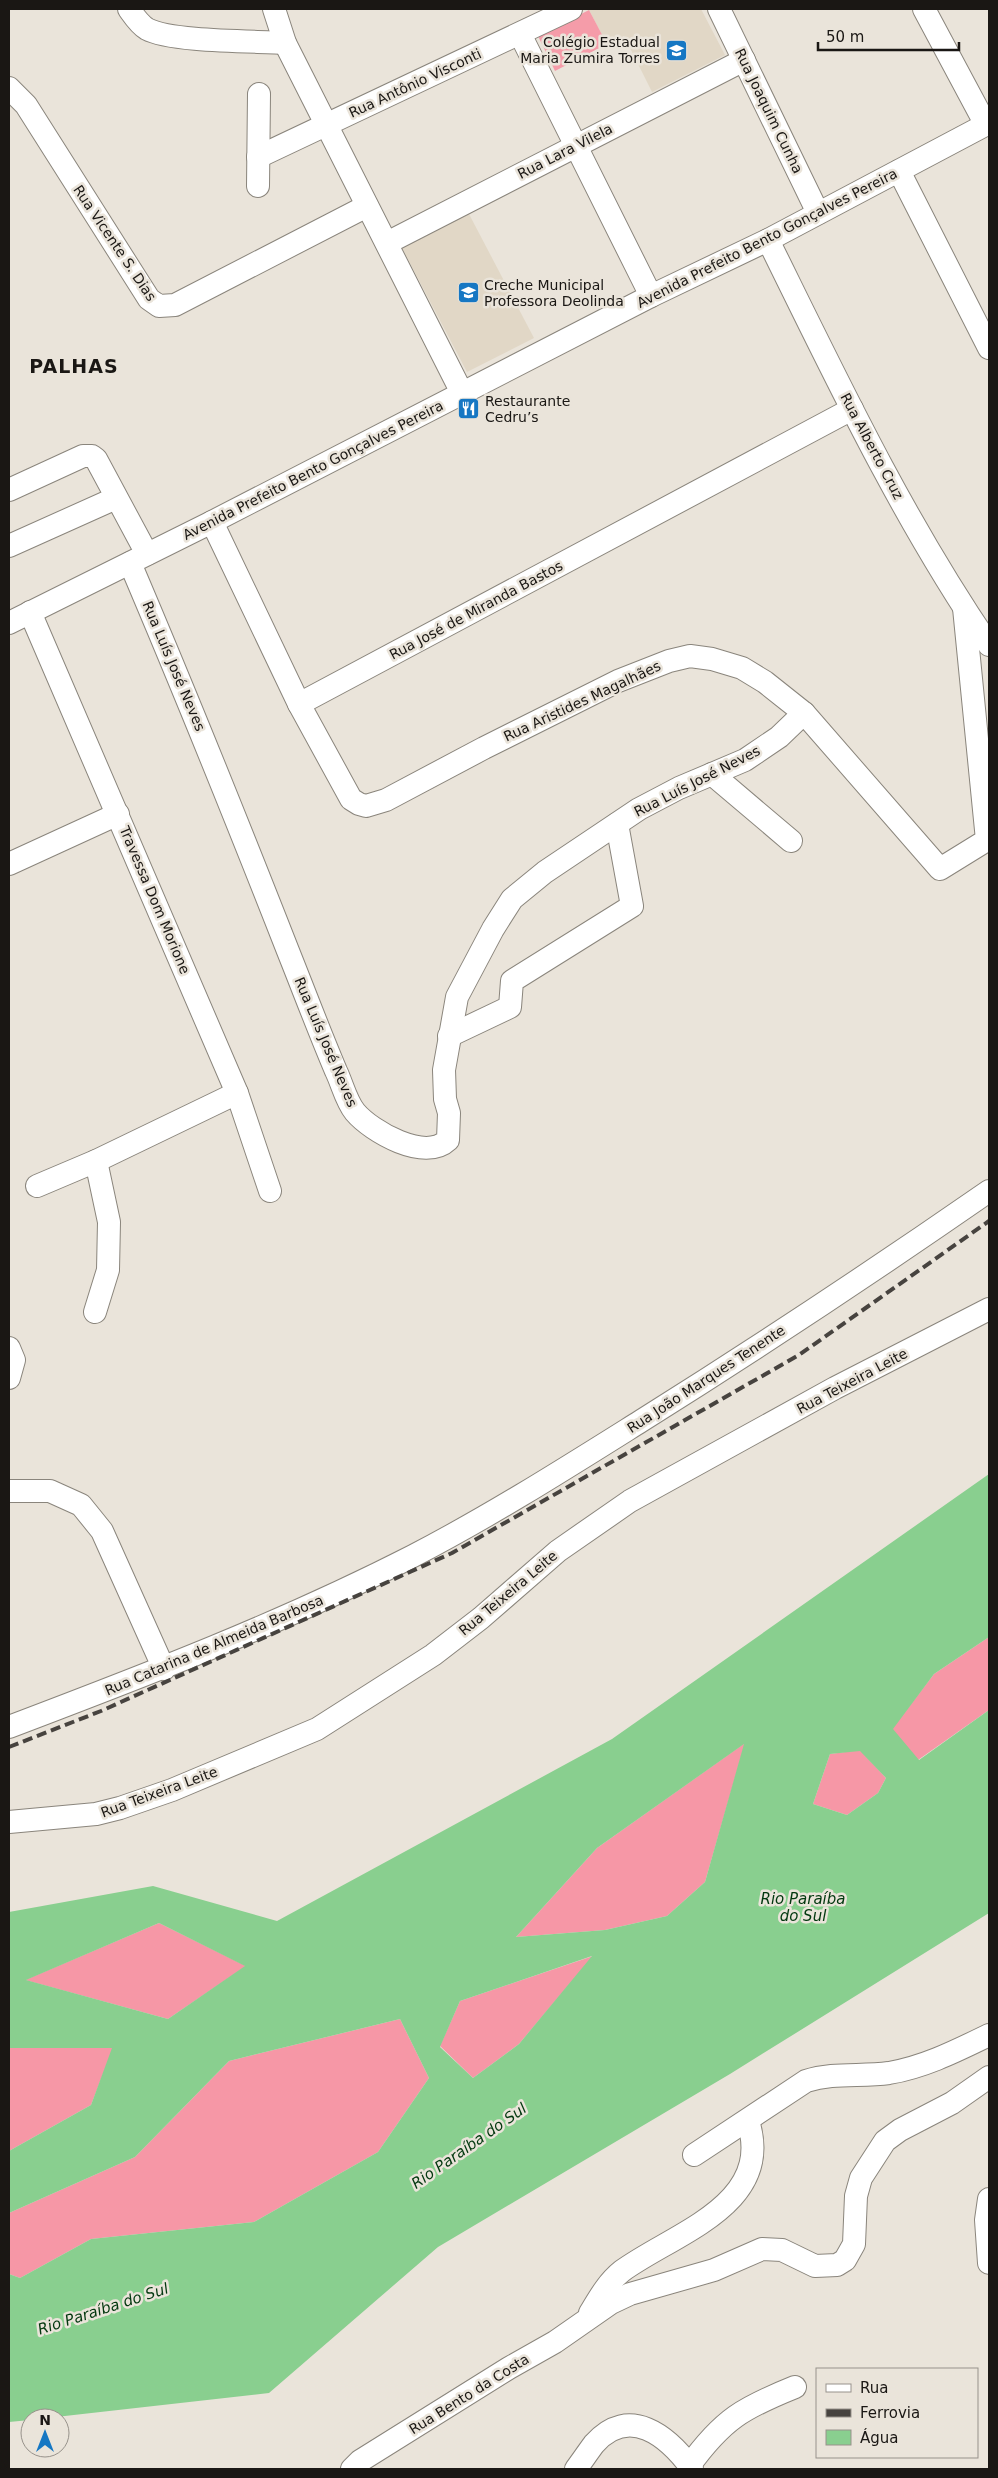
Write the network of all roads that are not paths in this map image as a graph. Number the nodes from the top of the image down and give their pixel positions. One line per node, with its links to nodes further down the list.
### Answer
1 (129, 9): 7 (street)
2 (274, 9): 7 (street)
3 (571, 9): 6 (street, Rua Antônio Visconti)
4 (719, 9): 8 (street, Rua Joaquim Cunha)
5 (924, 9): 11 (street)
6 (520, 34): 12 (street, Rua Antônio Visconti); 13 (street)
7 (285, 43): 12 (street)
8 (744, 60): 13 (street, Rua Lara Vilela); 18 (street, Rua Joaquim Cunha)
9 (9, 88): 17 (street, Rua Vicente S. Dias)
10 (259, 94): 14 (street)
11 (988, 124): 15 (street, Avenida Prefeito Bento Gonçalves Pereira)
12 (326, 125): 14 (street, Rua Antônio Visconti); 17 (street)
13 (575, 145): 20 (street, Rua Lara Vilela); 21 (street)
14 (258, 157): 16 (street)
15 (899, 172): 18 (street, Avenida Prefeito Bento Gonçalves Pereira); 22 (street)
16 (258, 186)
17 (367, 206): 20 (street)
18 (818, 213): 19 (street, Avenida Prefeito Bento Gonçalves Pereira)
19 (768, 240): 21 (street, Avenida Prefeito Bento Gonçalves Pereira); 24 (street, Rua Alberto Cruz)
20 (387, 243): 23 (street)
21 (651, 296): 23 (street, Avenida Prefeito Bento Gonçalves Pereira)
22 (989, 348)
23 (462, 393): 27 (street, Avenida Prefeito Bento Gonçalves Pereira)
24 (852, 409): 30 (street, Rua Alberto Cruz); 34 (street, Rua José de Miranda Bastos)
25 (9, 490): 26 (street)
26 (116, 498): 28 (street); 29 (street)
27 (212, 522): 29 (street, Avenida Prefeito Bento Gonçalves Pereira); 34 (street)
28 (9, 546)
29 (139, 559): 31 (street, Avenida Prefeito Bento Gonçalves Pereira); 41 (street, Rua Luís José Neves)
30 (964, 608): 33 (street, Rua Alberto Cruz); 35 (street, Rua Aristides Magalhães)
31 (30, 612): 32 (street, Avenida Prefeito Bento Gonçalves Pereira); 37 (street, Travessa Dom Morione)
32 (9, 623)
33 (989, 645)
34 (298, 704): 35 (street, Rua Aristides Magalhães)
35 (804, 713): 36 (street, Rua Luís José Neves)
36 (712, 774): 38 (street, Rua Luís José Neves); 39 (street)
37 (118, 814): 40 (street); 42 (street, Travessa Dom Morione)
38 (617, 824): 41 (street, Rua Luís José Neves); 41 (street)
39 (791, 841)
40 (9, 864)
41 (449, 1036)
42 (236, 1093): 43 (street); 45 (street, Travessa Dom Morione)
43 (96, 1161): 44 (street); 48 (street)
44 (37, 1186)
45 (270, 1191)
46 (989, 1191): 52 (street, Rua João Marques Tenente)
47 (989, 1309): 55 (street, Rua Teixeira Leite)
48 (95, 1312)
49 (9, 1348): 50 (street)
50 (9, 1378)
51 (9, 1491): 53 (street)
52 (416, 1554): 53 (street, Rua Catarina de Almeida Barbosa)
53 (164, 1669): 54 (street, Rua Catarina de Almeida Barbosa)
54 (9, 1727)
55 (9, 1822)
56 (989, 2035): 58 (street)
57 (989, 2078): 62 (street, Rua Bento da Costa)
58 (748, 2121): 59 (street); 62 (street, Rua Bento da Costa)
59 (694, 2155)
60 (989, 2198): 61 (street)
61 (989, 2263)
62 (586, 2318): 65 (street, Rua Bento da Costa)
63 (795, 2387): 64 (street)
64 (691, 2467): 66 (street)
65 (352, 2469)
66 (576, 2469)

